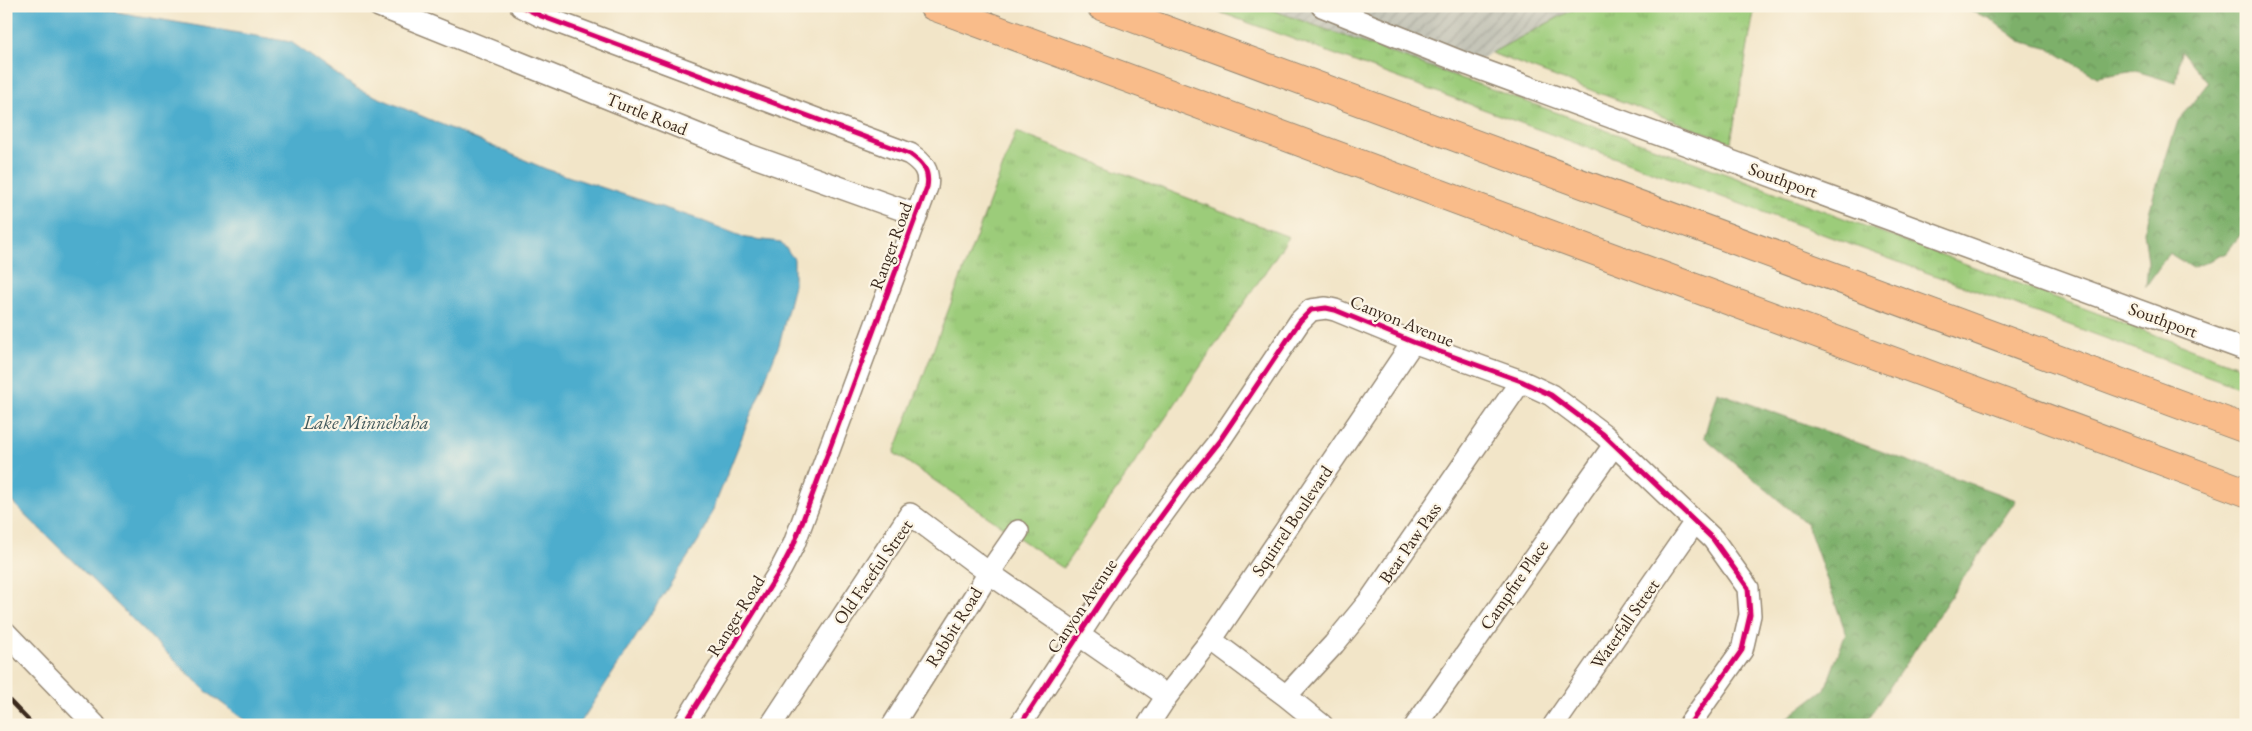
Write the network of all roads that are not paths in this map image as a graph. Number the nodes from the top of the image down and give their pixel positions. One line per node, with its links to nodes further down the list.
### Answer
1 (379, 6): 6 (street, Turtle Road)
2 (521, 6): 7 (street, Ranger Road)
3 (933, 6): 13 (highway)
4 (1101, 6): 11 (highway)
5 (1322, 6): 9 (street, Southport)
6 (419, 14): 7 (street, Turtle Road)
7 (917, 215): 23 (street, Ranger Road)
8 (1413, 342): 10 (street, Canyon Avenue); 18 (street, Canyon Avenue); 19 (street, Squirrel Boulevard)
9 (2246, 350)
10 (1521, 381): 12 (street, Canyon Avenue); 21 (street, Bear Paw Pass)
11 (2246, 429)
12 (1614, 445): 14 (street, Canyon Avenue); 29 (street, Campfire Place)
13 (2246, 492)
14 (1695, 522): 30 (street, Waterfall Street); 31 (street, Canyon Avenue)
15 (1018, 532): 16 (street, Rabbit Road)
16 (989, 573): 18 (street, Old Faceful Street); 24 (street, Old Faceful Street); 25 (street, Rabbit Road)
17 (6, 633): 22 (street)
18 (1078, 635): 20 (street, Old Faceful Street); 26 (street, Canyon Avenue)
19 (1211, 640): 20 (street, Squirrel Boulevard); 21 (street)
20 (1167, 696): 27 (street)
21 (1286, 696): 28 (street)
22 (95, 725)
23 (684, 725)
24 (771, 725)
25 (892, 725)
26 (1020, 725)
27 (1148, 725)
28 (1322, 725)
29 (1416, 725)
30 (1554, 725)
31 (1689, 725)

